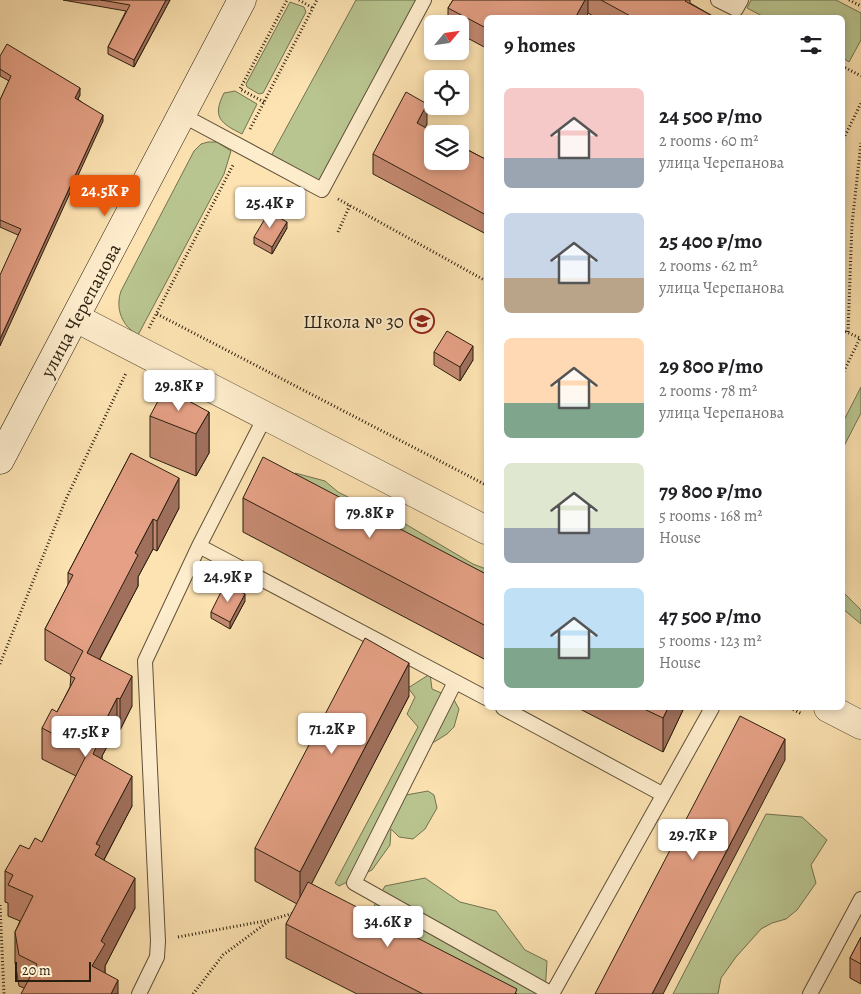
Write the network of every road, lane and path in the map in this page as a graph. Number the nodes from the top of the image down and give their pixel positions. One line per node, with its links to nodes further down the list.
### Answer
1 (242, 0): 15 (main road, улица Черепанова)
2 (287, 0): 13 (path)
3 (299, 0): 10 (path)
4 (316, 0): 10 (path)
5 (424, 0): 19 (lane)
6 (718, 0): 7 (lane)
7 (741, 0)
8 (849, 0): 9 (path)
9 (861, 6)
10 (313, 8): 13 (path)
11 (845, 68): 12 (path)
12 (861, 76)
13 (264, 102): 18 (path)
14 (861, 103): 16 (path)
15 (182, 115): 18 (lane); 24 (main road, улица Черепанова)
16 (845, 136)
17 (861, 143): 26 (path)
18 (241, 145): 19 (lane); 23 (path)
19 (322, 190): 20 (path)
20 (350, 205): 21 (path); 22 (path)
21 (338, 232)
22 (484, 280)
23 (157, 314): 27 (path); 31 (path)
24 (76, 318): 27 (main road); 30 (main road, улица Черепанова)
25 (845, 331): 26 (path)
26 (848, 332): 28 (path)
27 (138, 350): 29 (main road); 34 (path)
28 (845, 369)
29 (265, 417): 32 (main road); 33 (lane)
30 (0, 460)
31 (484, 484)
32 (484, 529)
33 (199, 546): 35 (lane); 46 (lane)
34 (0, 664)
35 (455, 682): 36 (lane); 50 (lane)
36 (484, 697)
37 (507, 710): 41 (lane)
38 (711, 710): 41 (lane)
39 (832, 710): 40 (main road)
40 (861, 725)
41 (662, 794): 50 (lane)
42 (861, 899): 51 (lane)
43 (0, 905): 47 (path)
44 (298, 912): 45 (path)
45 (270, 920): 46 (path); 49 (path)
46 (158, 941): 48 (lane)
47 (4, 994)
48 (139, 994)
49 (192, 994)
50 (552, 994)
51 (810, 994)

